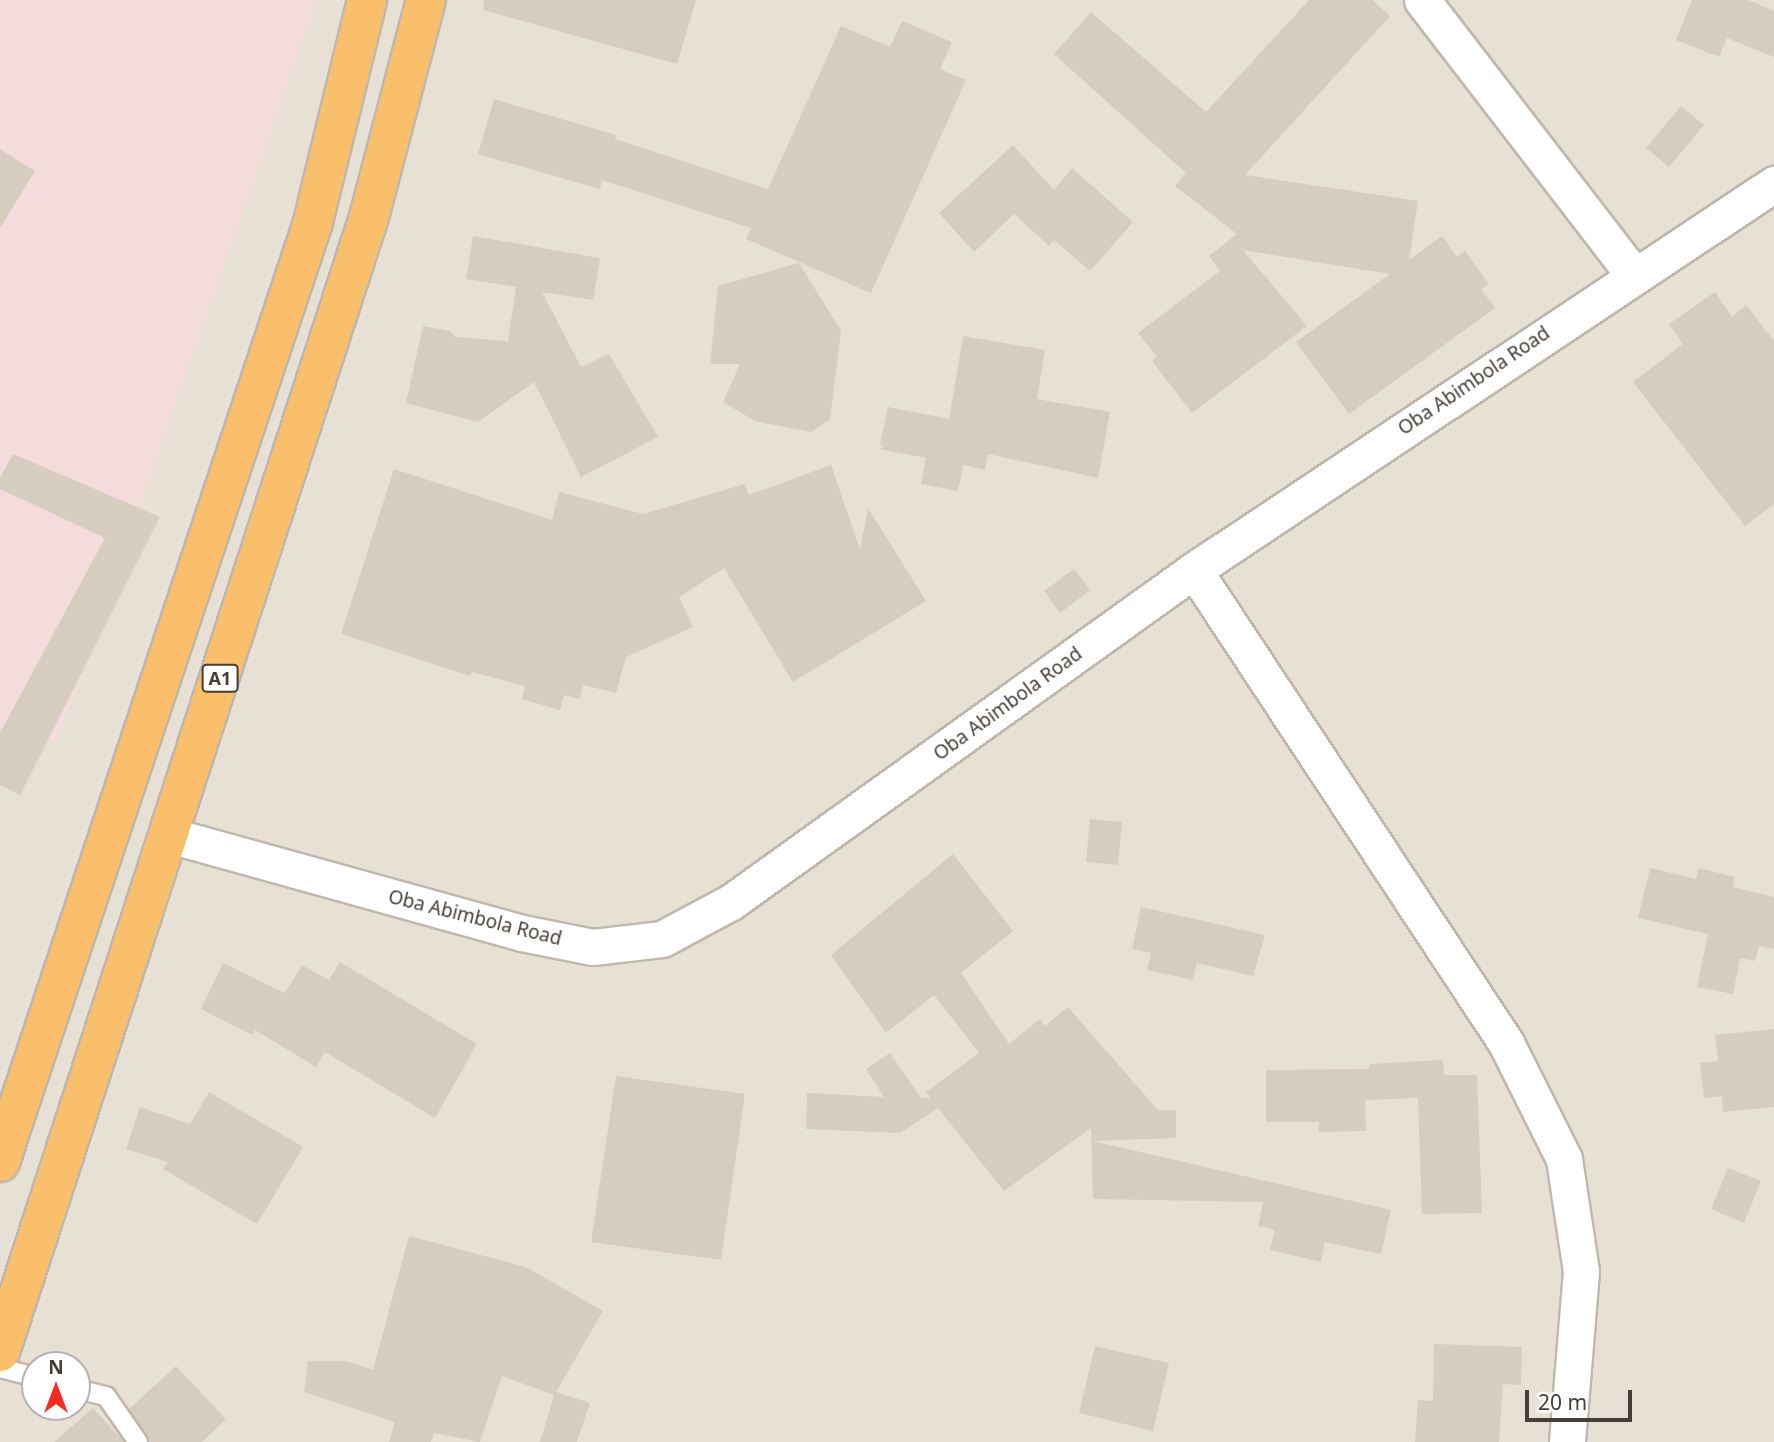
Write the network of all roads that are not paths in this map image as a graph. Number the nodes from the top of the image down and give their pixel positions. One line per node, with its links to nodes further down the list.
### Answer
1 (367, 0): 8 (highway)
2 (426, 0): 7 (highway, A1)
3 (1422, 0): 5 (street)
4 (1774, 184): 5 (street, Oba Abimbola Road)
5 (1633, 274): 6 (street, Oba Abimbola Road)
6 (1194, 570): 7 (street, Oba Abimbola Road); 14 (street)
7 (169, 835): 9 (highway, A1)
8 (0, 1162)
9 (0, 1352)
10 (0, 1368): 11 (lane)
11 (21, 1373)
12 (91, 1392): 13 (lane)
13 (138, 1442)
14 (1567, 1442)

